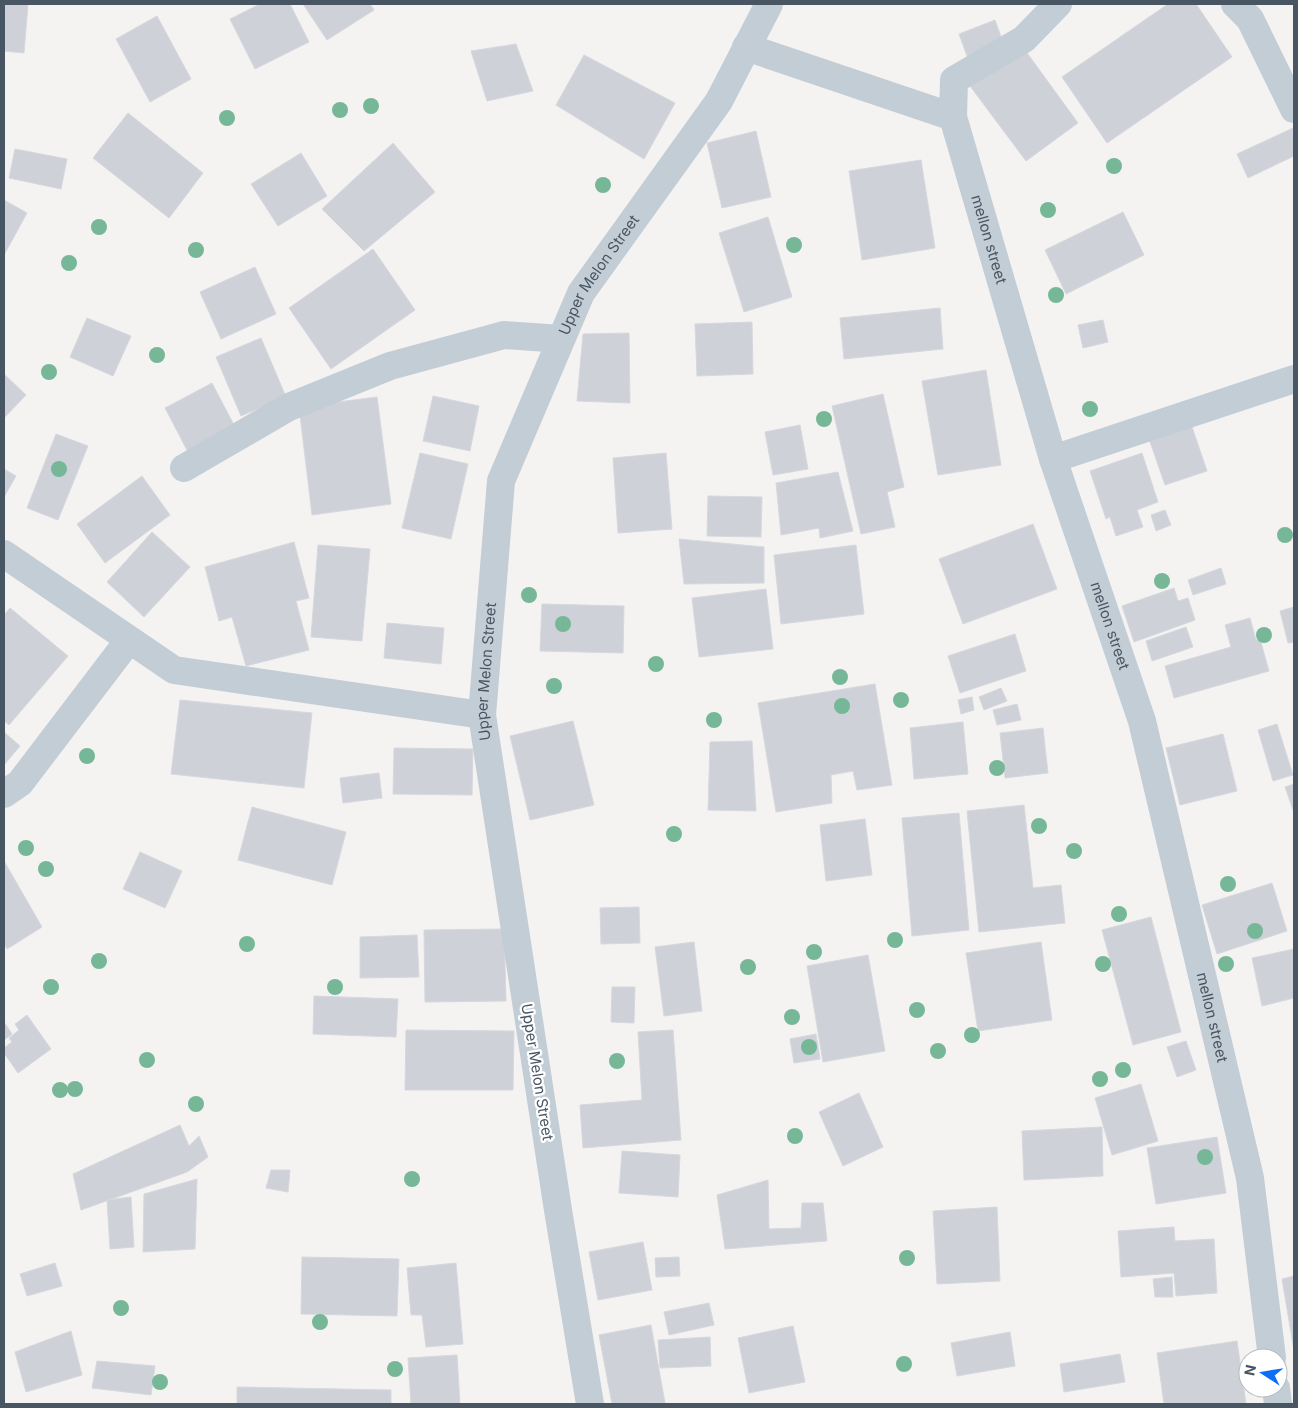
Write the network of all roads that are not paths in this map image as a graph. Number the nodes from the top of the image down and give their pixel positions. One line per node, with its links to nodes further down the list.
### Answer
1 (769, 4): 4 (street, Upper Melon Street)
2 (1058, 4): 6 (street, mellon street)
3 (1235, 4): 5 (street)
4 (746, 47): 6 (street); 7 (street, Upper Melon Street)
5 (1294, 109)
6 (953, 117): 9 (street, mellon street)
7 (561, 340): 10 (street); 13 (street, Upper Melon Street)
8 (1294, 379): 9 (street)
9 (1053, 459): 15 (street, mellon street)
10 (184, 468)
11 (4, 554): 12 (street)
12 (129, 640): 13 (street); 14 (street)
13 (482, 715): 16 (street, Upper Melon Street)
14 (4, 794)
15 (1271, 1348)
16 (590, 1404)

